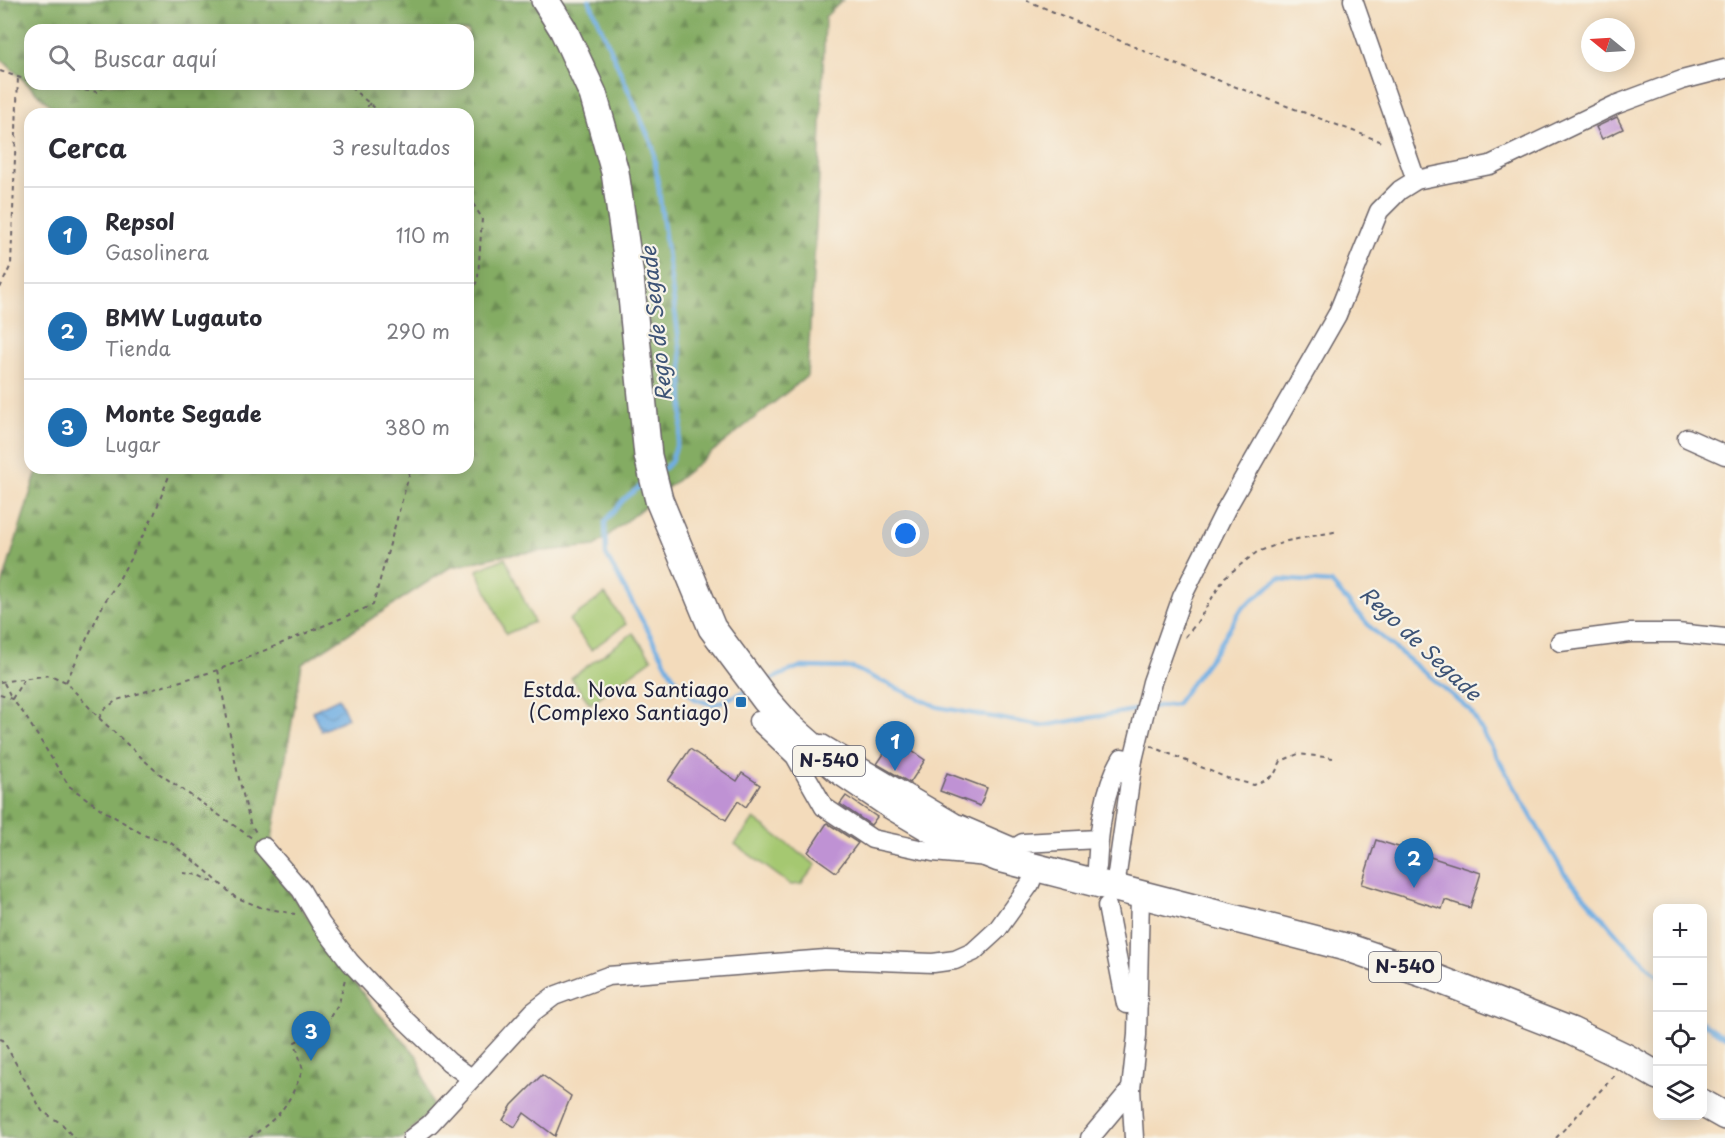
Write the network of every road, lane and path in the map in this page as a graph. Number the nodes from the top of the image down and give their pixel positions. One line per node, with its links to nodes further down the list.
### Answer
1 (545, 0): 35 (highway, N-540)
2 (1026, 0): 14 (path)
3 (1353, 0): 14 (street)
4 (1725, 69): 15 (street)
5 (0, 71): 6 (path)
6 (18, 76): 7 (path); 17 (path)
7 (24, 78)
8 (84, 90): 9 (path)
9 (100, 90)
10 (354, 90): 11 (path)
11 (370, 103): 12 (path); 13 (path)
12 (366, 108)
13 (375, 108)
14 (1405, 147): 15 (street)
15 (1416, 180): 24 (street)
16 (474, 205): 18 (path)
17 (0, 288)
18 (474, 288)
19 (1687, 438): 20 (street)
20 (1725, 455)
21 (170, 474): 29 (path)
22 (409, 474): 27 (path)
23 (1339, 531): 24 (path)
24 (1168, 637): 36 (street)
25 (1725, 638): 26 (street)
26 (1560, 642)
27 (218, 670): 33 (path); 41 (path)
28 (24, 679): 29 (path); 30 (path); 32 (path)
29 (66, 682): 33 (path)
30 (2, 683): 32 (path)
31 (0, 694): 32 (path)
32 (12, 699): 46 (path)
33 (99, 718): 41 (path)
34 (758, 721): 42 (street)
35 (788, 725): 39 (street); 42 (highway, N-540)
36 (1138, 740): 37 (path); 38 (street)
37 (1333, 758)
38 (1133, 760): 40 (street); 47 (street)
39 (954, 822): 42 (street); 42 (street)
40 (1098, 839): 42 (street); 43 (street)
41 (264, 847): 48 (street)
42 (998, 852): 44 (highway, N-540)
43 (1097, 867)
44 (1036, 868): 47 (highway, N-540); 54 (street)
45 (183, 873): 46 (path)
46 (222, 885): 48 (path)
47 (1120, 896): 50 (street); 50 (street); 52 (highway, N-540)
48 (321, 924): 49 (street)
49 (350, 962): 54 (street); 59 (path)
50 (1138, 1004): 55 (street)
51 (0, 1039): 58 (path)
52 (1625, 1057): 53 (highway, N-540); 63 (path)
53 (1653, 1073)
54 (471, 1078): 60 (street)
55 (1131, 1089): 61 (street); 62 (street)
56 (1707, 1106): 57 (highway)
57 (1725, 1116)
58 (74, 1138)
59 (249, 1138)
60 (412, 1138)
61 (1090, 1138)
62 (1134, 1138)
63 (1556, 1138)

